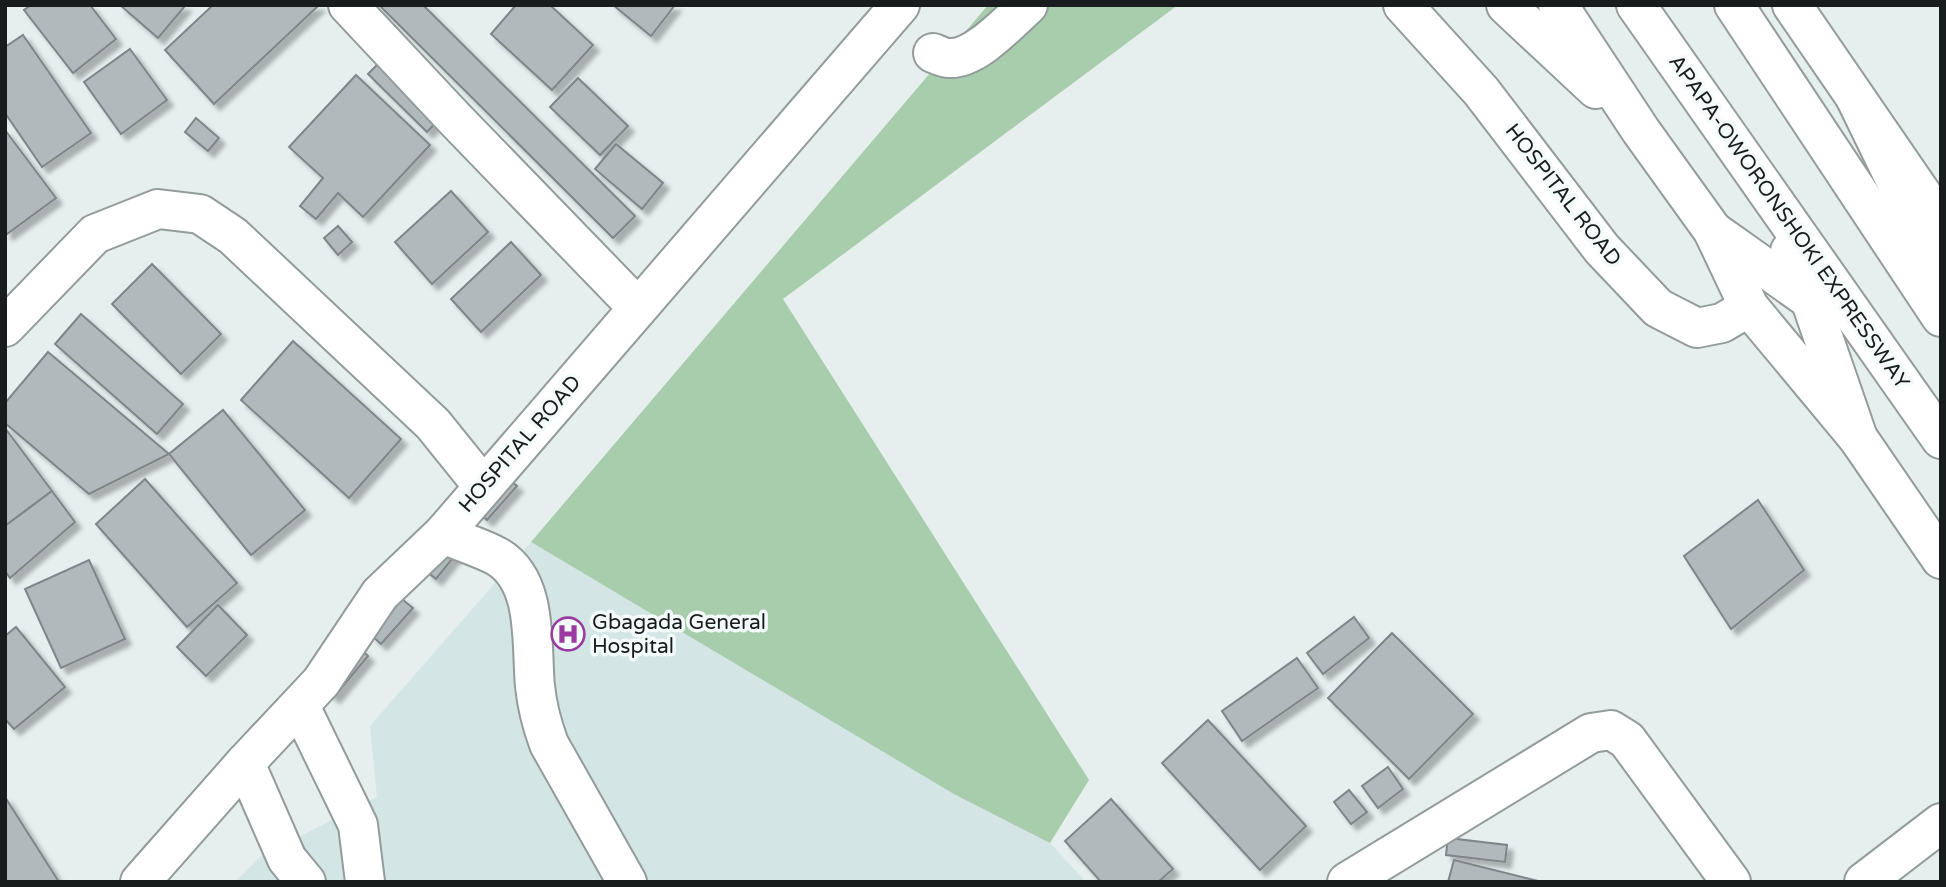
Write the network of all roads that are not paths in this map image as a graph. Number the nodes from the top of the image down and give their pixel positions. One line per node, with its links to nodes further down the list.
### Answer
1 (348, 5): 20 (main road)
2 (1028, 5): 10 (main road)
3 (1403, 5): 19 (main road, HOSPITAL ROAD)
4 (1506, 5): 12 (main road)
5 (1558, 5): 12 (main road)
6 (1636, 5): 14 (main road, APAPA-OWORONSHOKI EXPRESSWAY)
7 (1734, 5): 13 (main road)
8 (1792, 5): 11 (main road)
9 (896, 7): 20 (main road, HOSPITAL ROAD)
10 (933, 53)
11 (1856, 99): 15 (main road); 17 (main road)
12 (1641, 131): 16 (main road)
13 (1831, 151): 17 (main road); 21 (main road)
14 (1760, 182): 18 (main road); 23 (main road, APAPA-OWORONSHOKI EXPRESSWAY)
15 (1935, 202)
16 (1713, 231): 18 (main road); 19 (main road)
17 (1939, 268)
18 (1810, 299): 23 (main road); 24 (main road)
19 (1749, 307): 24 (main road)
20 (638, 308): 26 (main road, HOSPITAL ROAD)
21 (1941, 317)
22 (5, 327): 26 (main road)
23 (1907, 389): 25 (main road, APAPA-OWORONSHOKI EXPRESSWAY)
24 (1858, 438): 28 (main road)
25 (1941, 439)
26 (483, 486): 27 (main road, HOSPITAL ROAD)
27 (443, 534): 29 (main road, HOSPITAL ROAD); 35 (main road)
28 (1941, 558)
29 (300, 706): 30 (main road, HOSPITAL ROAD); 34 (main road)
30 (245, 763): 32 (main road, HOSPITAL ROAD); 33 (main road)
31 (1941, 823): 38 (main road)
32 (140, 882)
33 (306, 882)
34 (365, 882)
35 (627, 882)
36 (1347, 882): 37 (main road)
37 (1731, 882)
38 (1864, 882)

